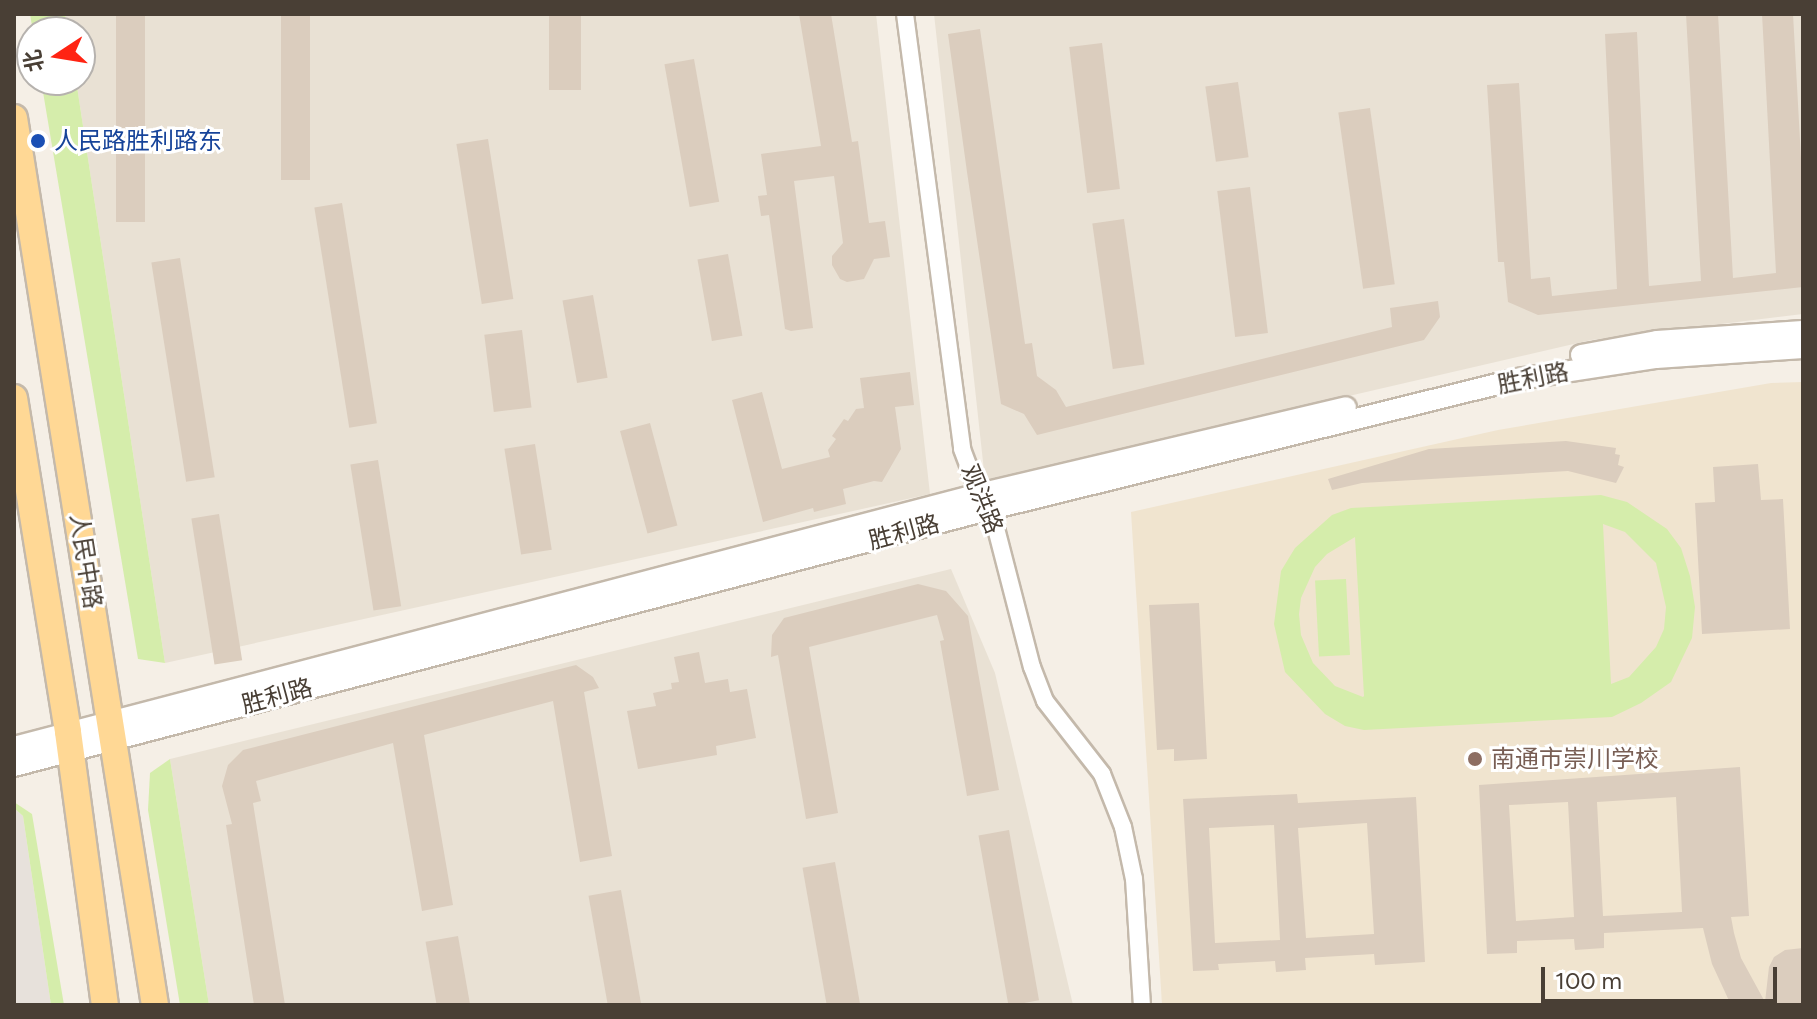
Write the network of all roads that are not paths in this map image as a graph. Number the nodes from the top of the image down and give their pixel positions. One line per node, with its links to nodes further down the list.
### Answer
1 (905, 14): 6 (street, 观洪路)
2 (14, 118): 7 (main road, 人民中路)
3 (1803, 331): 6 (street, 胜利路)
4 (1803, 348): 6 (street, 胜利路)
5 (14, 398): 8 (main road, 人民中路)
6 (985, 502): 7 (street, 胜利路); 13 (street, 观洪路)
7 (112, 730): 8 (street, 胜利路); 12 (main road, 人民中路)
8 (69, 741): 9 (street, 胜利路); 10 (street, 胜利路); 11 (main road, 人民中路)
9 (14, 747)
10 (14, 766)
11 (105, 1005)
12 (155, 1005)
13 (1142, 1005)

